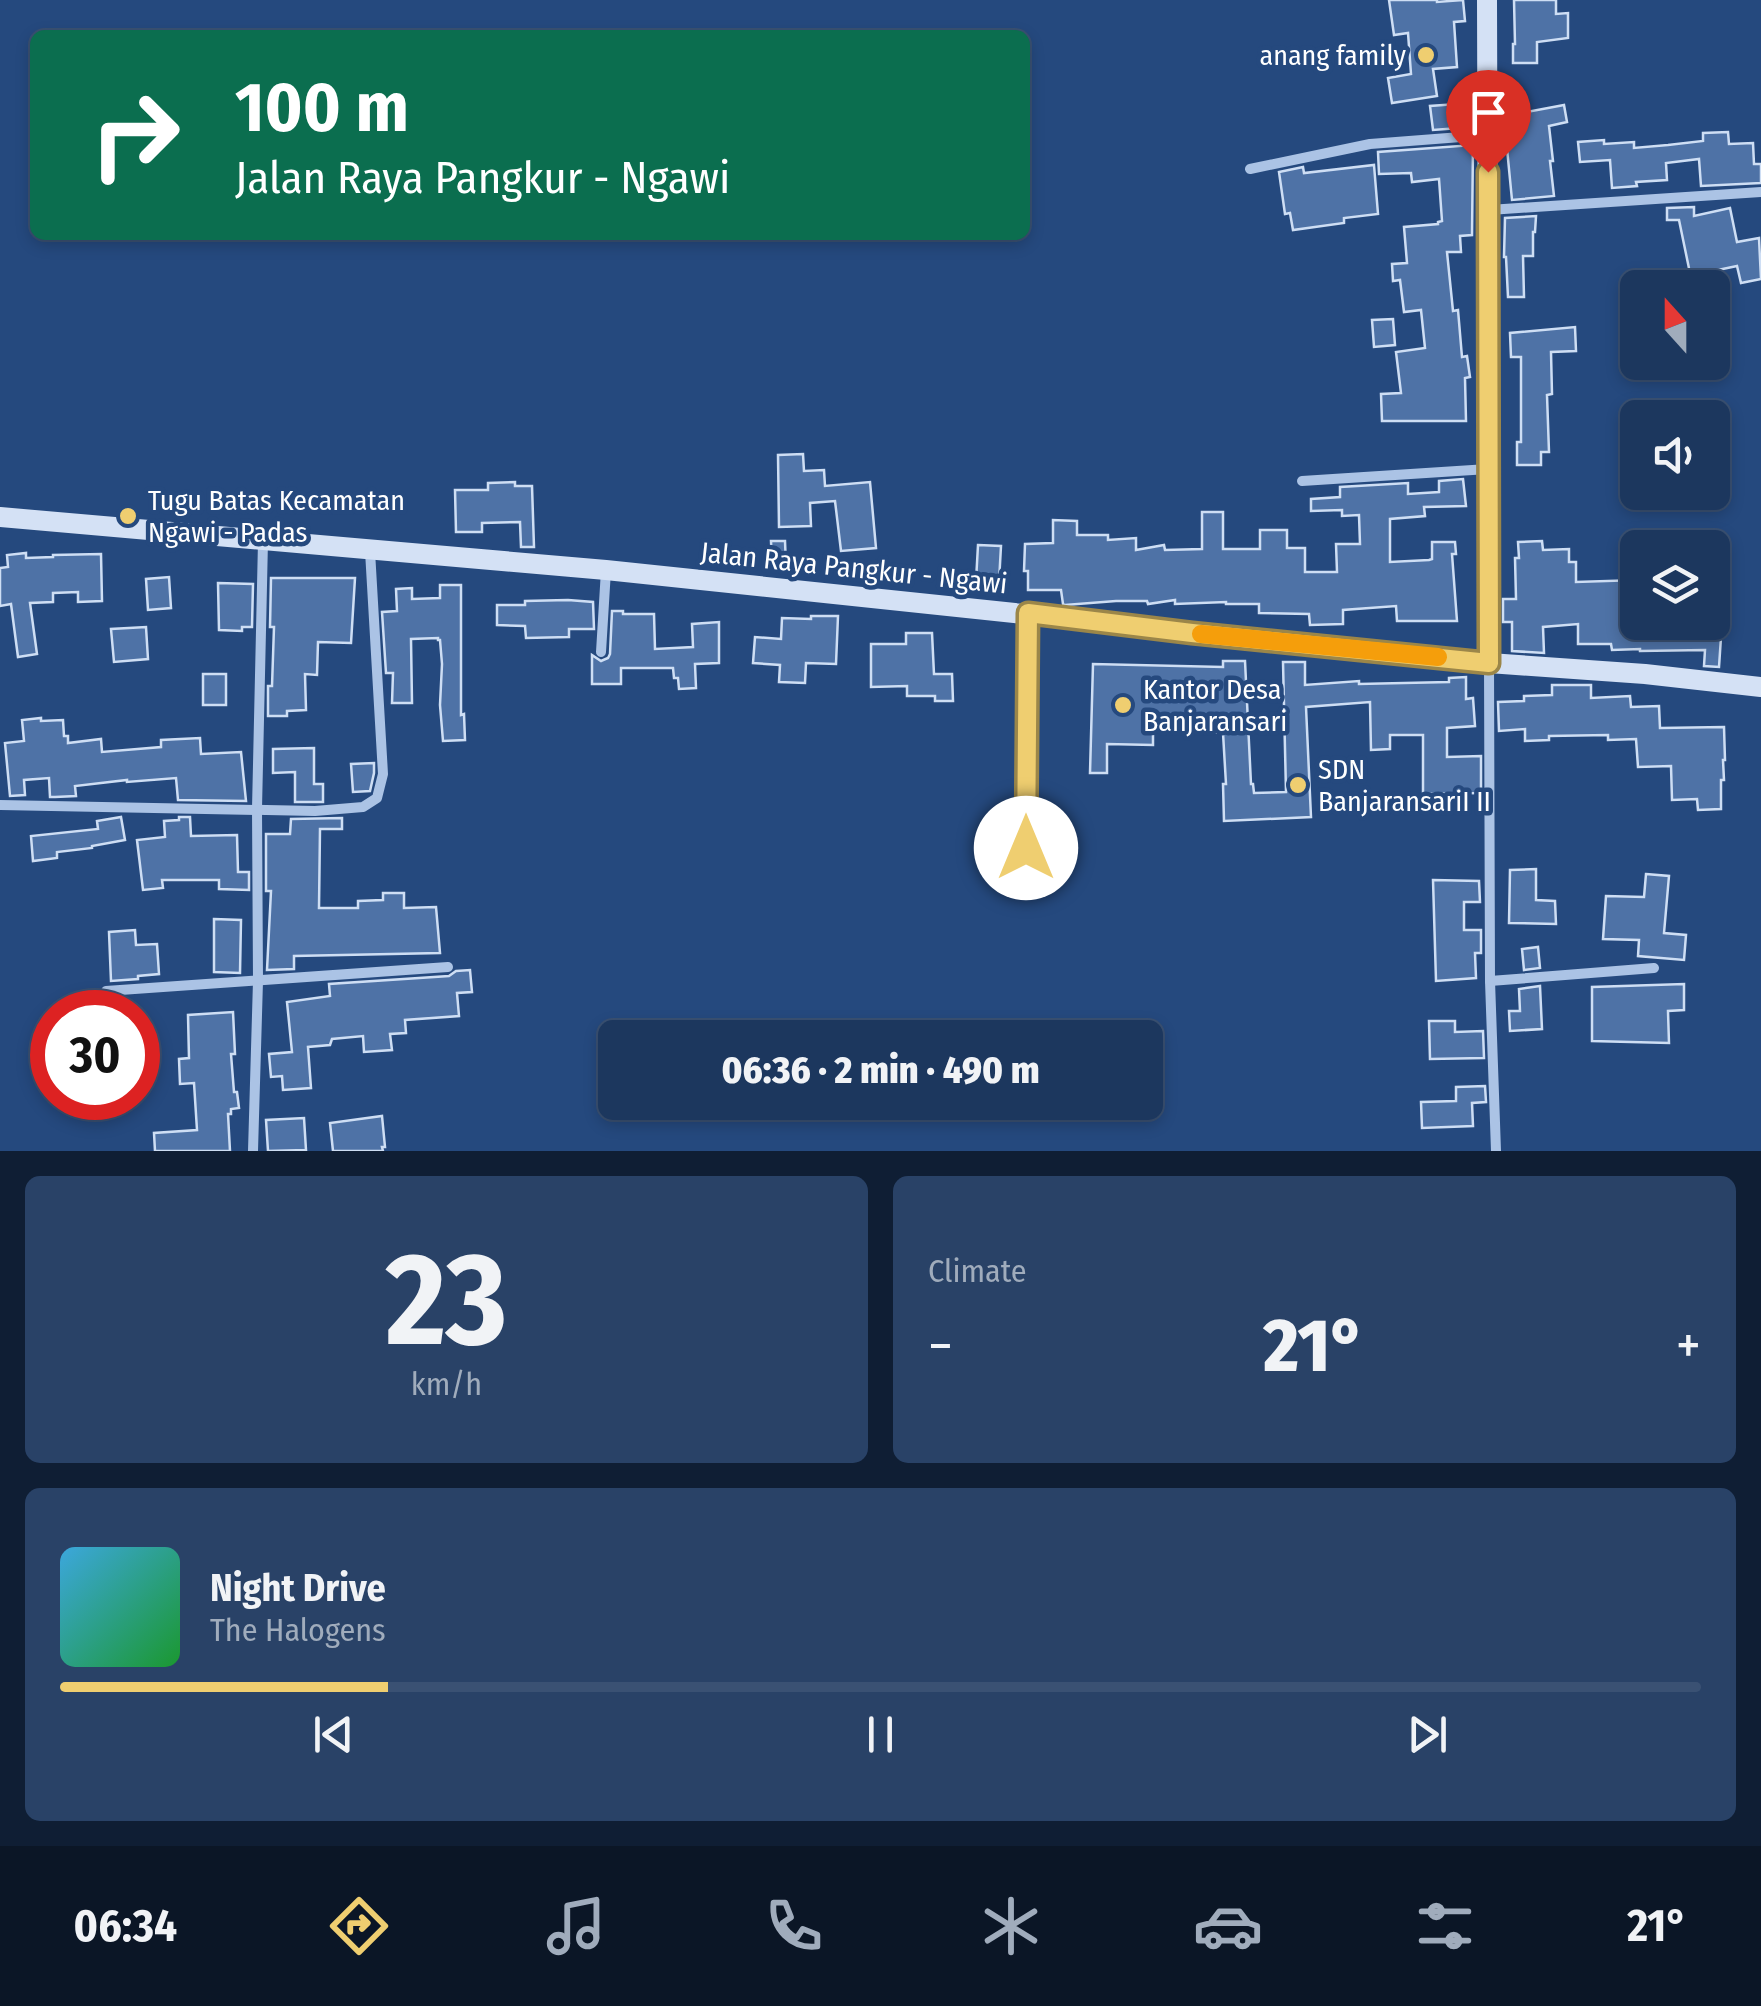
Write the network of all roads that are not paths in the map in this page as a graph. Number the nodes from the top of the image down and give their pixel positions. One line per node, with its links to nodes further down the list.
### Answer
1 (1487, 0): 2 (main road)
2 (1488, 135): 3 (street); 5 (main road)
3 (1250, 168)
4 (1761, 192): 5 (street)
5 (1488, 210): 6 (main road)
6 (1489, 469): 7 (street); 14 (main road)
7 (1302, 481)
8 (0, 517): 9 (main road, Jalan Raya Pangkur - Ngawi)
9 (263, 542): 10 (main road, Jalan Raya Pangkur - Ngawi); 17 (street)
10 (370, 551): 11 (main road, Jalan Raya Pangkur - Ngawi); 17 (street)
11 (606, 570): 12 (main road, Jalan Raya Pangkur - Ngawi); 13 (street)
12 (1028, 613): 14 (main road, Jalan Raya Pangkur - Ngawi); 18 (street)
13 (601, 652)
14 (1489, 663): 15 (main road, Jalan Raya Pangkur - Ngawi); 21 (street)
15 (1761, 686)
16 (0, 804): 17 (street)
17 (257, 809): 22 (street)
18 (1026, 848)
19 (448, 967): 22 (street)
20 (1654, 968): 21 (street)
21 (1490, 980): 25 (street)
22 (258, 981): 23 (street); 24 (street)
23 (121, 990)
24 (253, 1151)
25 (1496, 1151)

